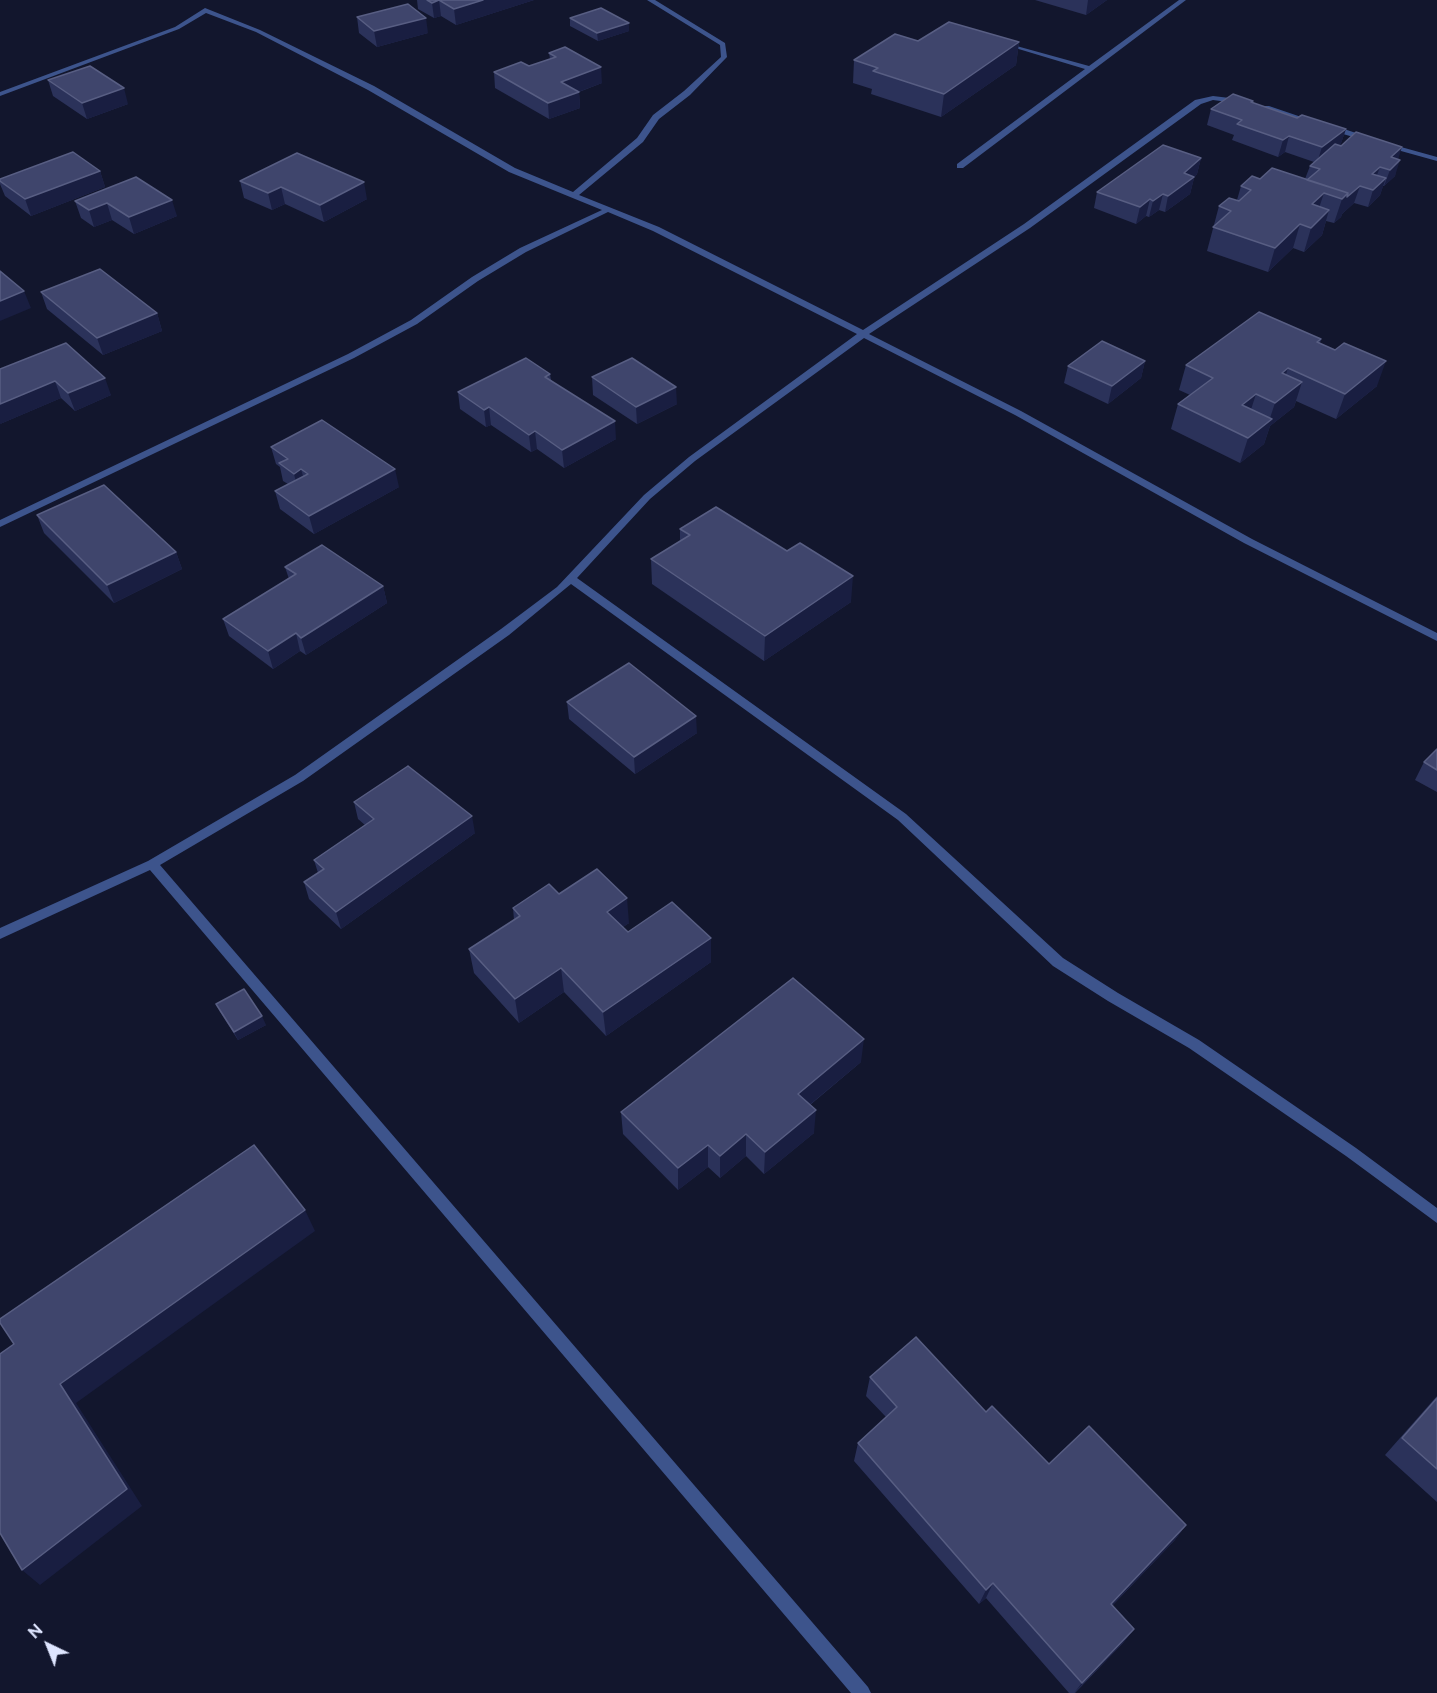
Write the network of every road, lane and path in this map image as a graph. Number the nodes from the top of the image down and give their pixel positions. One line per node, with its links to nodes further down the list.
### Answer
1 (202, 0): 4 (street)
2 (650, 0): 10 (street)
3 (1183, 0): 6 (street)
4 (205, 10): 7 (street); 10 (street)
5 (1000, 41): 6 (street)
6 (1091, 69): 9 (street)
7 (0, 94)
8 (1437, 159): 12 (street)
9 (960, 166)
10 (573, 196): 11 (street)
11 (607, 210): 12 (street); 13 (street)
12 (863, 334): 14 (street); 15 (street)
13 (0, 525)
14 (571, 579): 16 (street); 18 (street)
15 (1437, 637)
16 (152, 864): 17 (street); 19 (street)
17 (0, 934)
18 (1437, 1216)
19 (862, 1693)

